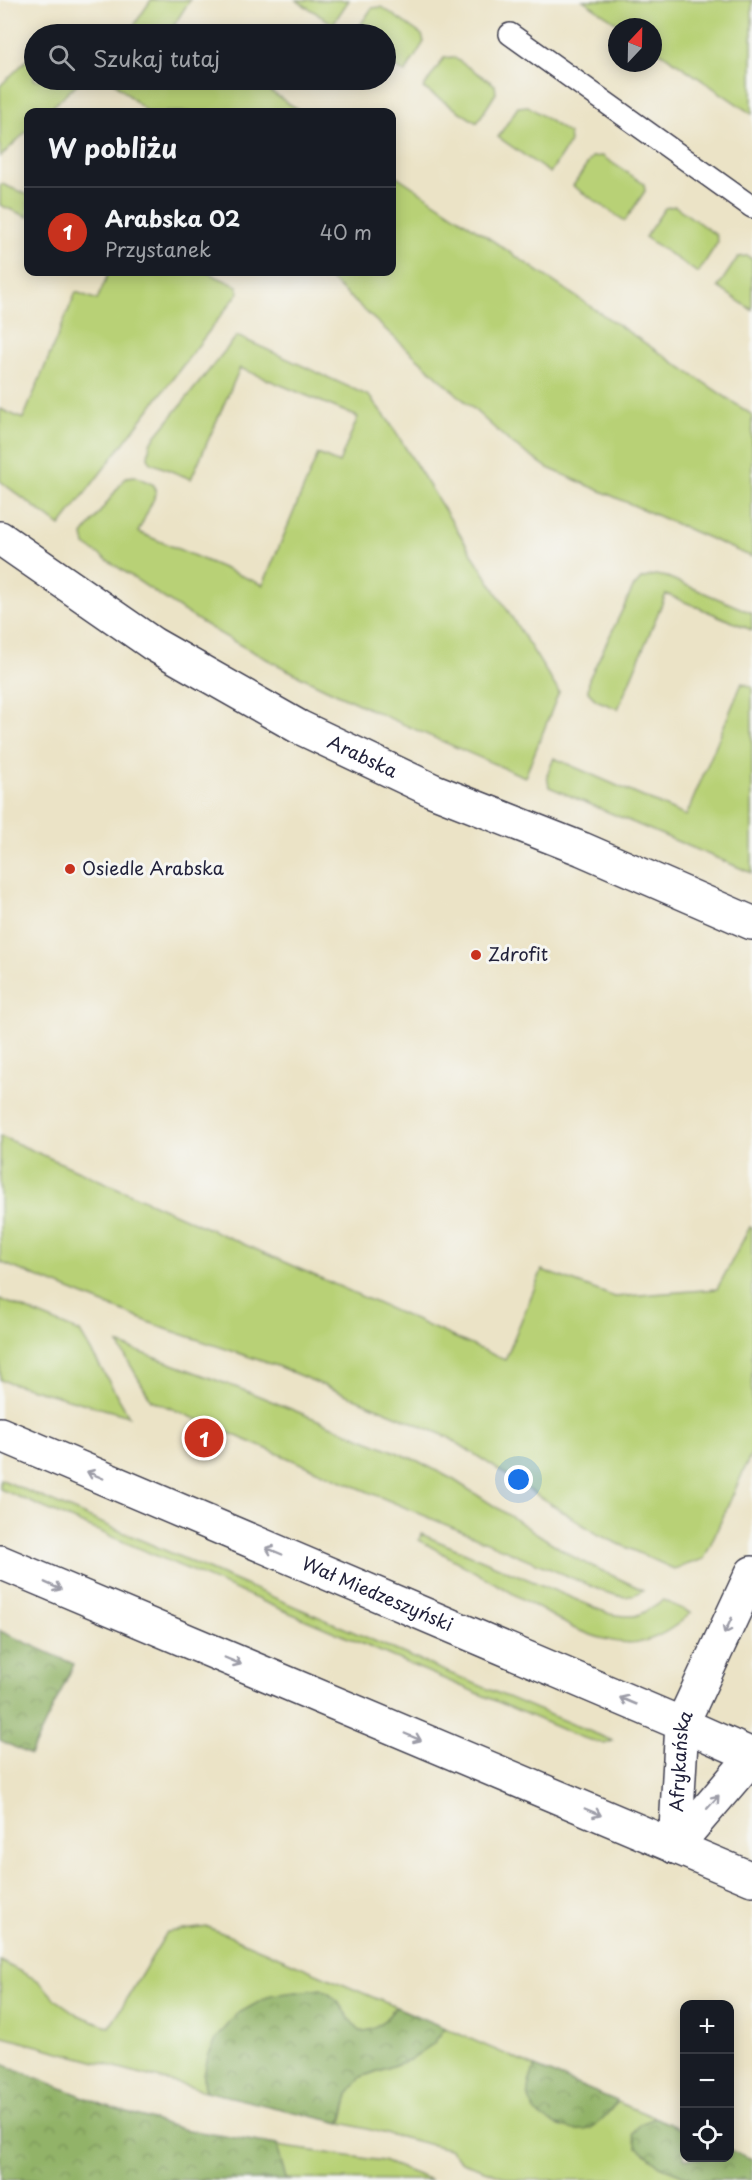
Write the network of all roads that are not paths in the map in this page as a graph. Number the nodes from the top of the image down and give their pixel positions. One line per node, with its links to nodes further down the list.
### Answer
1 (510, 34): 2 (lane)
2 (752, 207)
3 (0, 538): 4 (main road, Arabska)
4 (752, 923)
5 (0, 1434): 8 (main road, Wał Miedzeszyński, one-way to 5)
6 (0, 1562): 10 (main road, one-way to 10)
7 (752, 1573): 8 (main road, Afrykańska, one-way to 8)
8 (682, 1724): 9 (main road, Wał Miedzeszyński); 10 (main road, Afrykańska)
9 (752, 1756): 10 (main road, Afrykańska, one-way to 9)
10 (675, 1847): 11 (main road)
11 (752, 1879)

